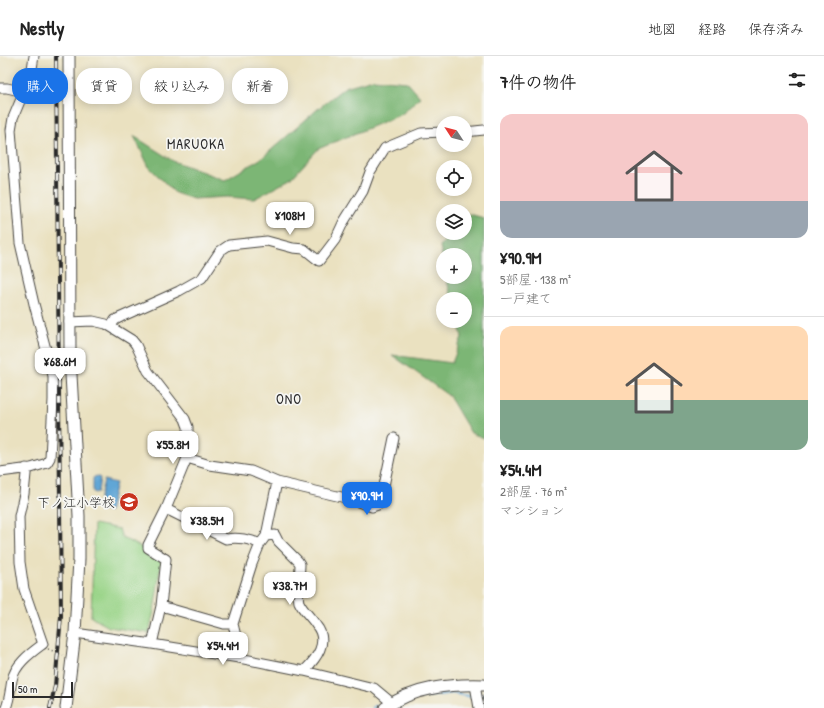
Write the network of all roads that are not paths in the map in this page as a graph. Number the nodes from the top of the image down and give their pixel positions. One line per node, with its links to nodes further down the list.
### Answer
1 (34, 56): 3 (street)
2 (69, 56): 10 (street)
3 (32, 68)
4 (0, 88): 5 (street)
5 (12, 89)
6 (19, 104): 12 (street)
7 (484, 130): 8 (street)
8 (472, 131)
9 (436, 132): 11 (street)
10 (70, 322): 11 (street); 13 (street)
11 (111, 326): 15 (street)
12 (51, 364): 13 (street); 16 (street)
13 (70, 366): 24 (street)
14 (394, 438): 18 (street)
15 (187, 458): 18 (street); 19 (street)
16 (26, 468): 17 (street); 30 (street)
17 (0, 472)
18 (277, 482): 20 (street)
19 (166, 509): 21 (street); 22 (street)
20 (266, 536): 21 (street); 27 (street)
21 (260, 544): 23 (street)
22 (161, 606): 23 (street); 25 (street)
23 (232, 624): 26 (street)
24 (75, 633): 25 (street); 31 (street)
25 (152, 644): 26 (street)
26 (239, 658): 27 (street)
27 (304, 671): 29 (street)
28 (478, 694): 29 (street)
29 (388, 706)
30 (6, 708)
31 (66, 708)

